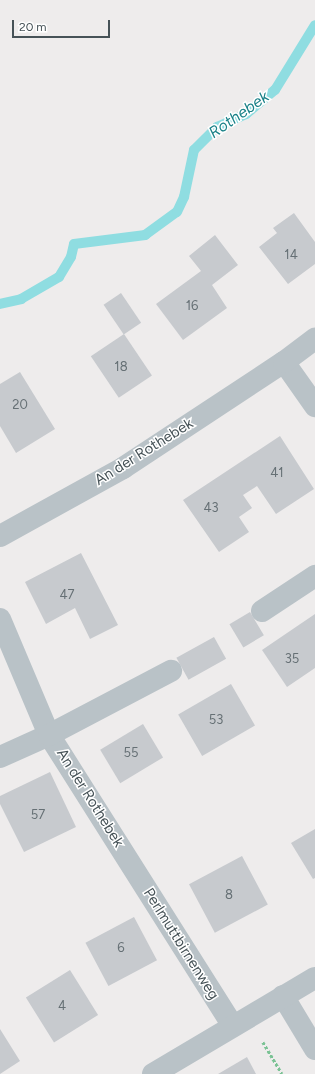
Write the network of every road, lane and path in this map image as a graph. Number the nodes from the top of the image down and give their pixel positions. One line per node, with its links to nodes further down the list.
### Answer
1 (315, 339): 2 (street, An der Rothebek)
2 (284, 362): 3 (street); 4 (street, An der Rothebek)
3 (315, 406)
4 (0, 536)
5 (315, 576): 6 (street)
6 (262, 611)
7 (0, 619): 9 (street, An der Rothebek)
8 (171, 671): 9 (street, An der Rothebek)
9 (49, 735): 10 (street, An der Rothebek); 11 (street, An der Rothebek)
10 (0, 757)
11 (130, 862): 14 (street, Perlmuttbirnenweg)
12 (315, 978): 13 (street)
13 (283, 996): 14 (street); 15 (street)
14 (241, 1022): 16 (street); 17 (path)
15 (315, 1049)
16 (153, 1074)
17 (282, 1074)

